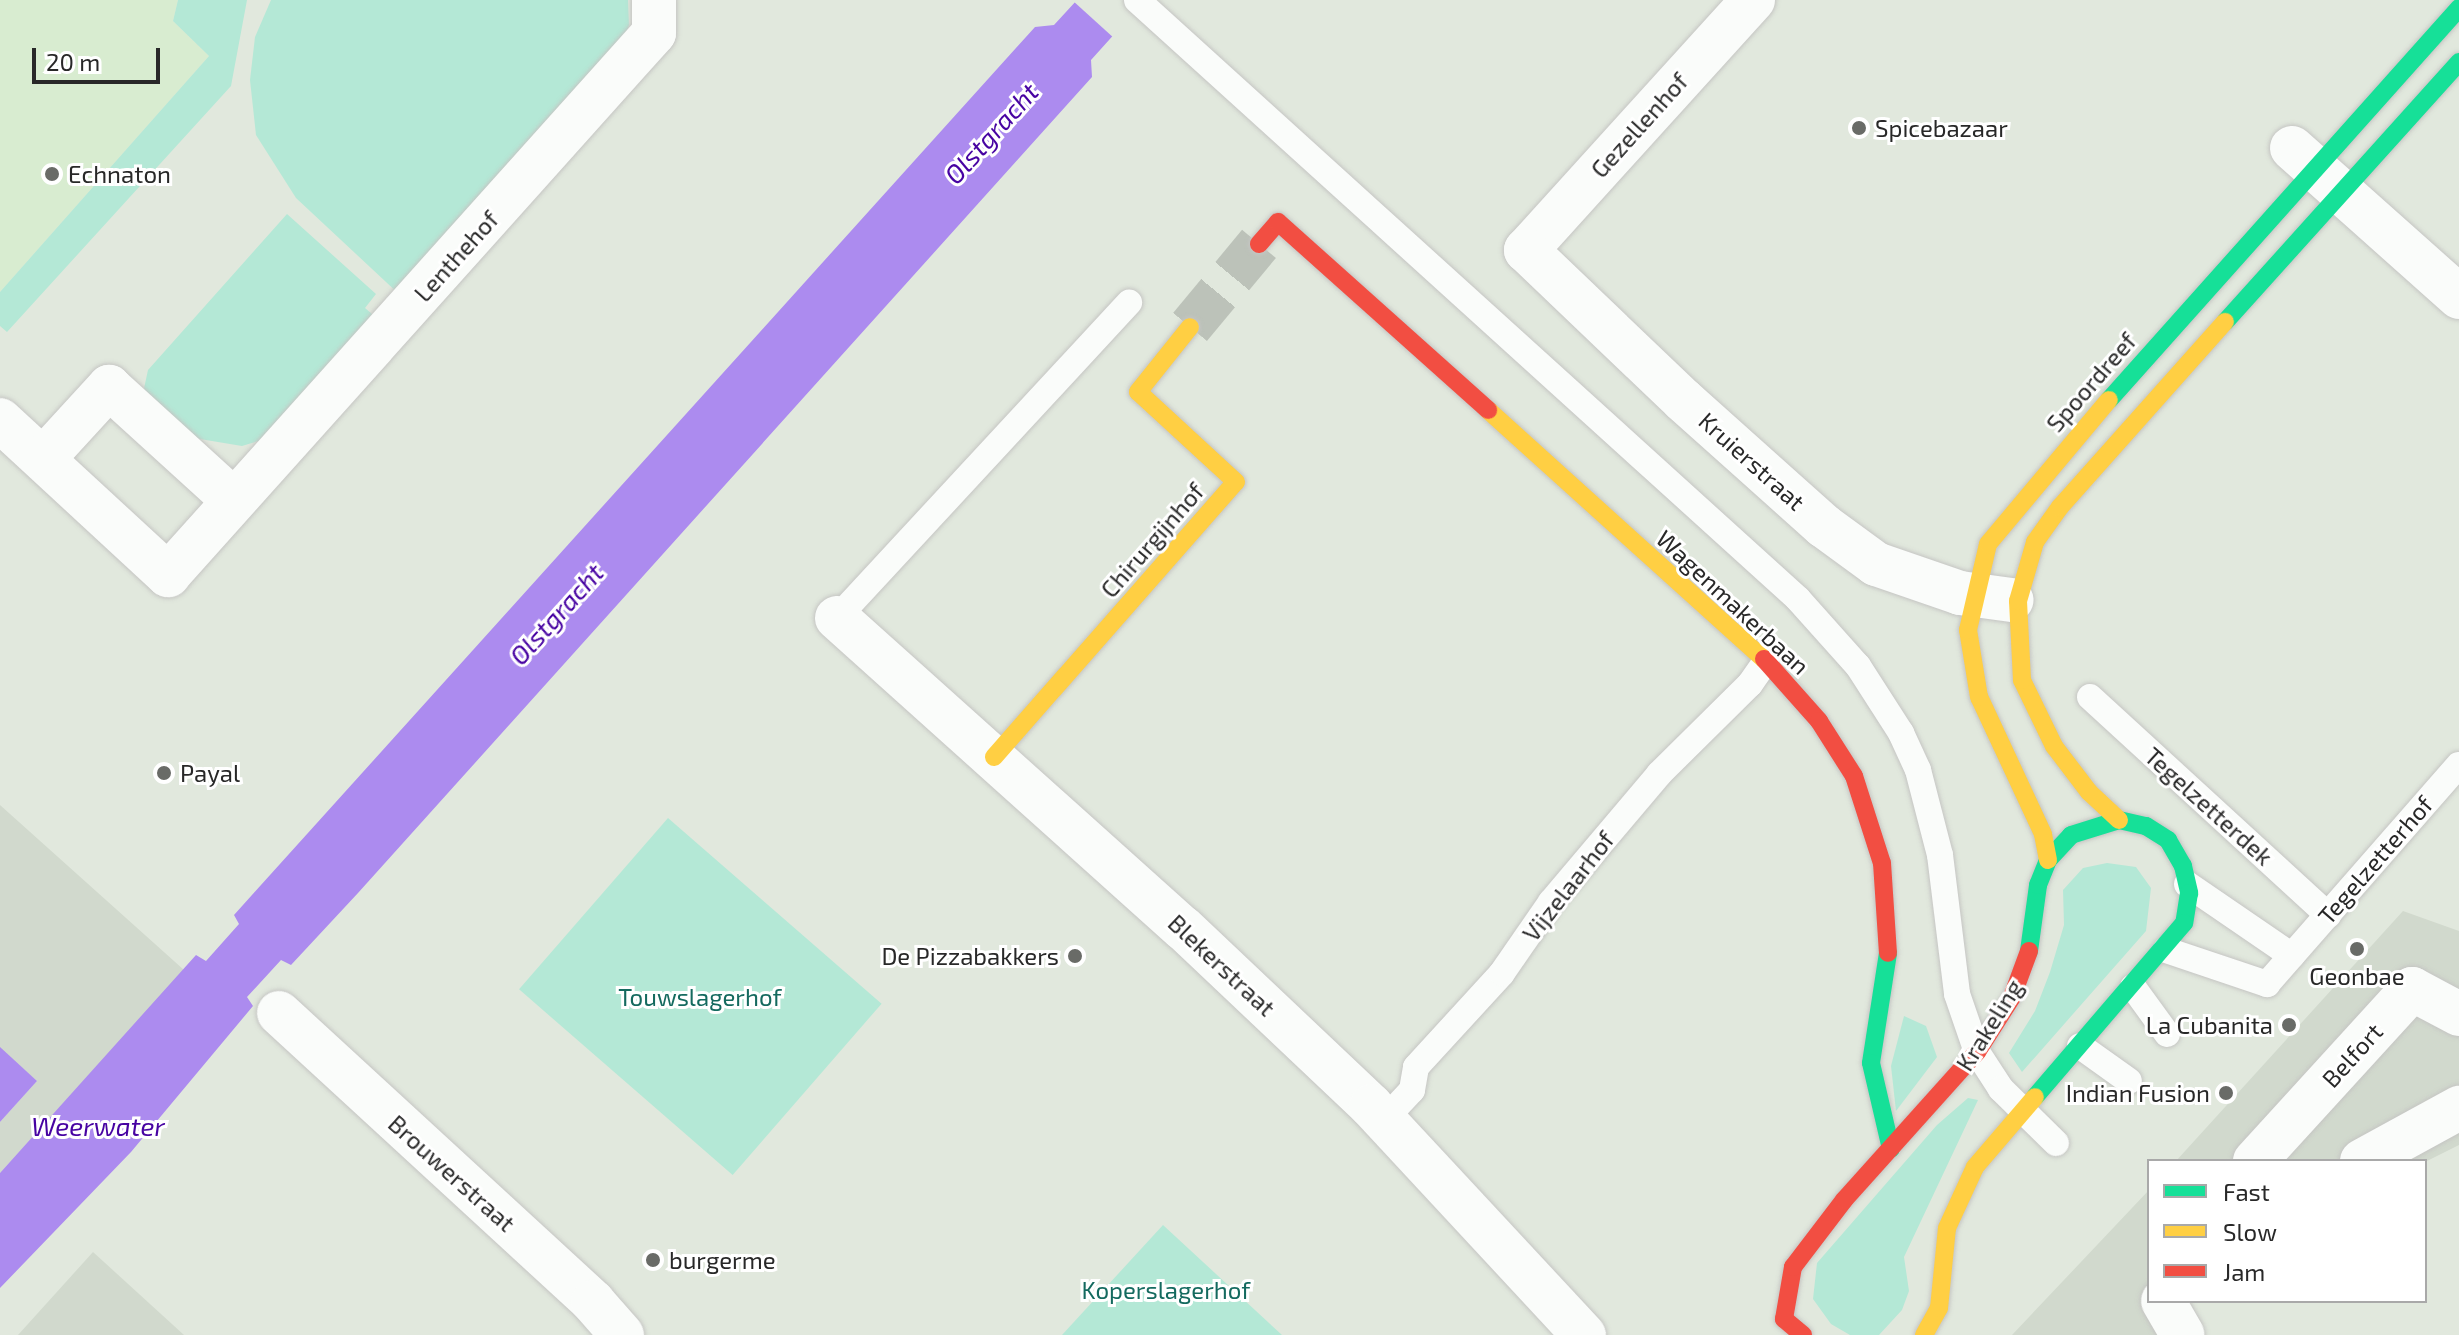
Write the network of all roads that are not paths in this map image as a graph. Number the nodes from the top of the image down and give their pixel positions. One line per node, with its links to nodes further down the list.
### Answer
1 (654, 0): 14 (street, Lenthehof)
2 (1137, 0): 33 (lane)
3 (1753, 0): 8 (street, Gezellenhof)
4 (2459, 8): 6 (main road, Spoordreef)
5 (2459, 62): 6 (main road, Spoordreef)
6 (2316, 170): 9 (street); 15 (main road, Spoordreef); 16 (main road, Spoordreef)
7 (1259, 244): 18 (main road, Wagenmakerbaan)
8 (1526, 250): 15 (street, Kruierstraat)
9 (2459, 297)
10 (1129, 303): 17 (lane)
11 (1190, 327): 20 (main road, Chirurgijnhof)
12 (0, 420): 13 (street, Lenthehof)
13 (43, 459): 14 (street); 14 (street, Lenthehof)
14 (233, 500)
15 (1973, 596): 16 (street, Kruierstraat); 23 (main road, Spoordreef)
16 (2018, 601): 22 (main road, Spoordreef)
17 (837, 618): 20 (street, Blekerstraat)
18 (1766, 661): 37 (lane, Vijzelaarhof); 39 (main road, Wagenmakerbaan)
19 (2090, 697): 25 (lane, Tegelzetterdek)
20 (994, 757): 37 (street, Blekerstraat)
21 (2459, 765): 25 (lane, Tegelzetterhof)
22 (2119, 820): 23 (main road); 24 (main road)
23 (2048, 860): 33 (main road, Krakeling)
24 (2187, 884): 26 (main road); 27 (lane)
25 (2328, 915): 27 (lane, Tegelzetterhof)
26 (2166, 950): 27 (lane, Tegelzetterhof); 28 (main road)
27 (2292, 956)
28 (2133, 987): 31 (lane); 32 (main road)
29 (279, 1013): 44 (street, Brouwerstraat)
30 (2459, 1014): 40 (street, Belfort)
31 (2167, 1034)
32 (2080, 1046): 34 (lane); 36 (main road)
33 (1977, 1052): 36 (lane); 39 (main road, Krakeling)
34 (2129, 1081)
35 (2459, 1108): 41 (street)
36 (2020, 1110): 38 (lane); 46 (main road)
37 (1384, 1120): 45 (street, Blekerstraat)
38 (2056, 1143)
39 (1891, 1149): 43 (main road, Krakeling)
40 (2257, 1159)
41 (2366, 1159)
42 (2164, 1303): 47 (street)
43 (1785, 1330)
44 (622, 1335)
45 (1584, 1335)
46 (1924, 1335)
47 (2183, 1335)

